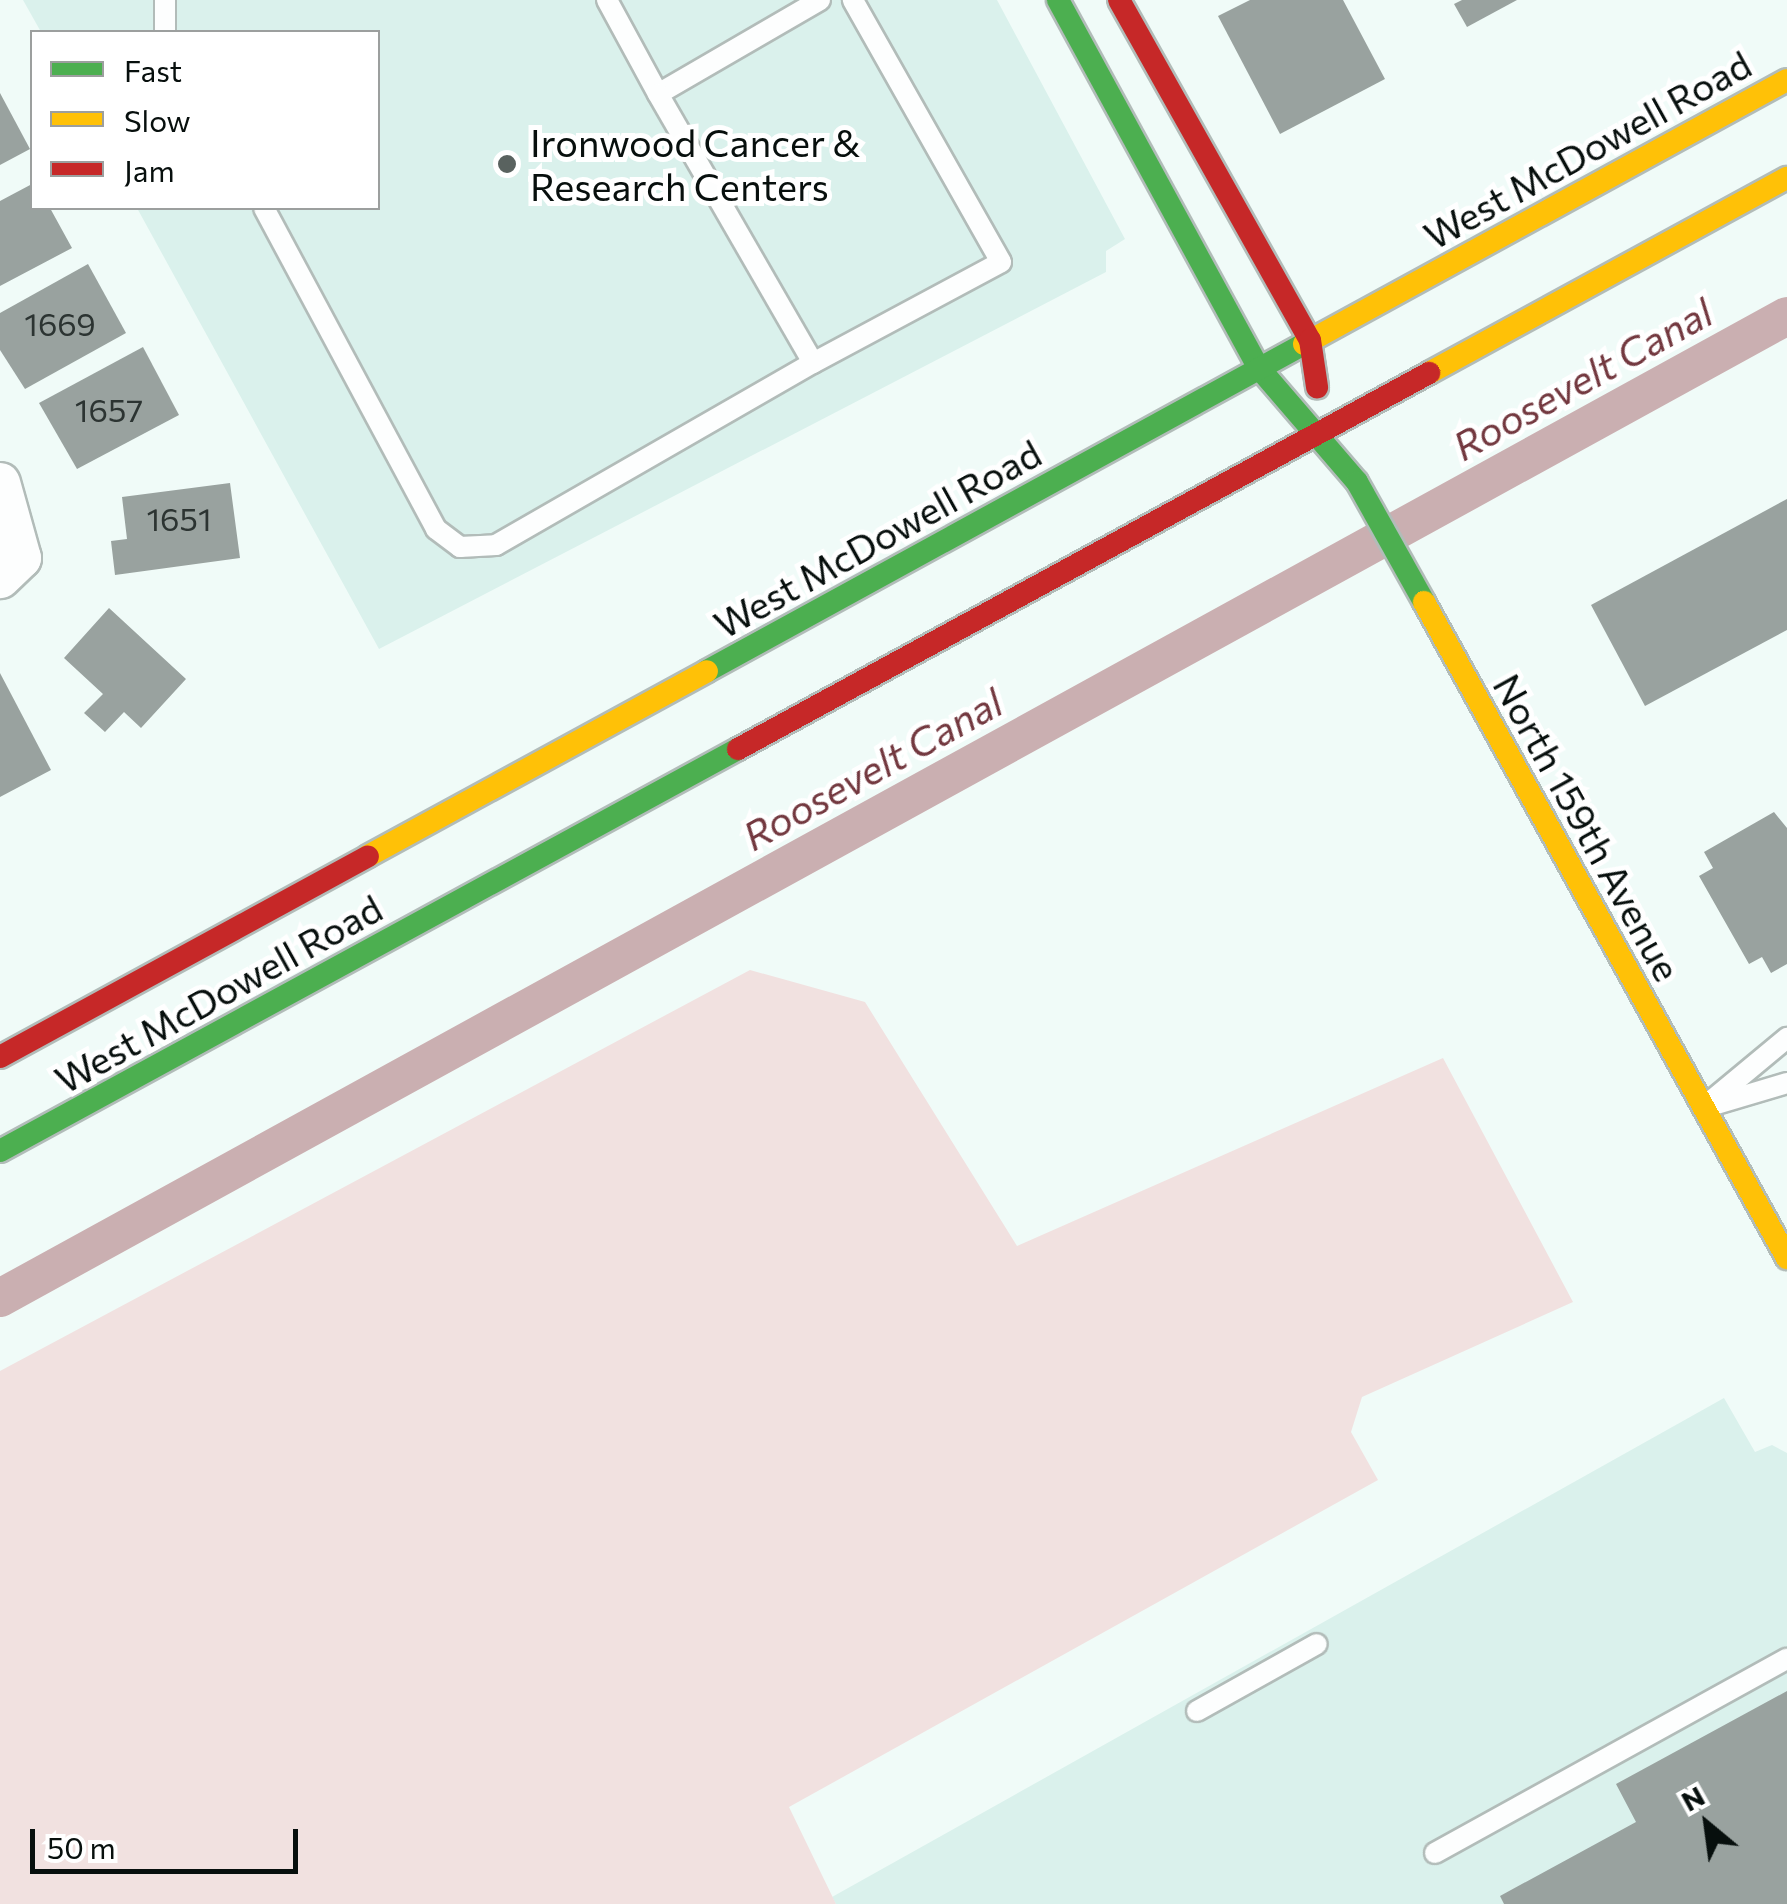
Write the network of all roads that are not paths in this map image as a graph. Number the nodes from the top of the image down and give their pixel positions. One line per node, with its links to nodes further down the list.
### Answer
1 (165, 0): 7 (lane)
2 (607, 0): 9 (lane)
3 (820, 0): 9 (lane)
4 (853, 0): 13 (lane)
5 (1058, 0): 14 (main road, North 159th Avenue)
6 (1120, 0): 12 (main road, North 159th Avenue)
7 (165, 30)
8 (1787, 80): 12 (main road, West McDowell Road)
9 (658, 94): 13 (lane)
10 (1787, 178): 15 (main road, West McDowell Road)
11 (265, 210): 13 (lane)
12 (1310, 340): 14 (main road, West McDowell Road); 15 (main road, North 159th Avenue)
13 (813, 364)
14 (1259, 368): 15 (main road, North 159th Avenue); 19 (main road, West McDowell Road)
15 (1322, 432): 21 (main road, North 159th Avenue); 22 (main road, West McDowell Road)
16 (0, 483): 17 (street)
17 (11, 568)
18 (1787, 1038): 21 (lane)
19 (0, 1057)
20 (1787, 1083): 21 (lane)
21 (1704, 1108): 23 (main road, North 159th Avenue)
22 (0, 1151)
23 (1787, 1258)
24 (1318, 1644): 26 (lane)
25 (1787, 1659): 27 (lane)
26 (1198, 1711)
27 (1436, 1853)

